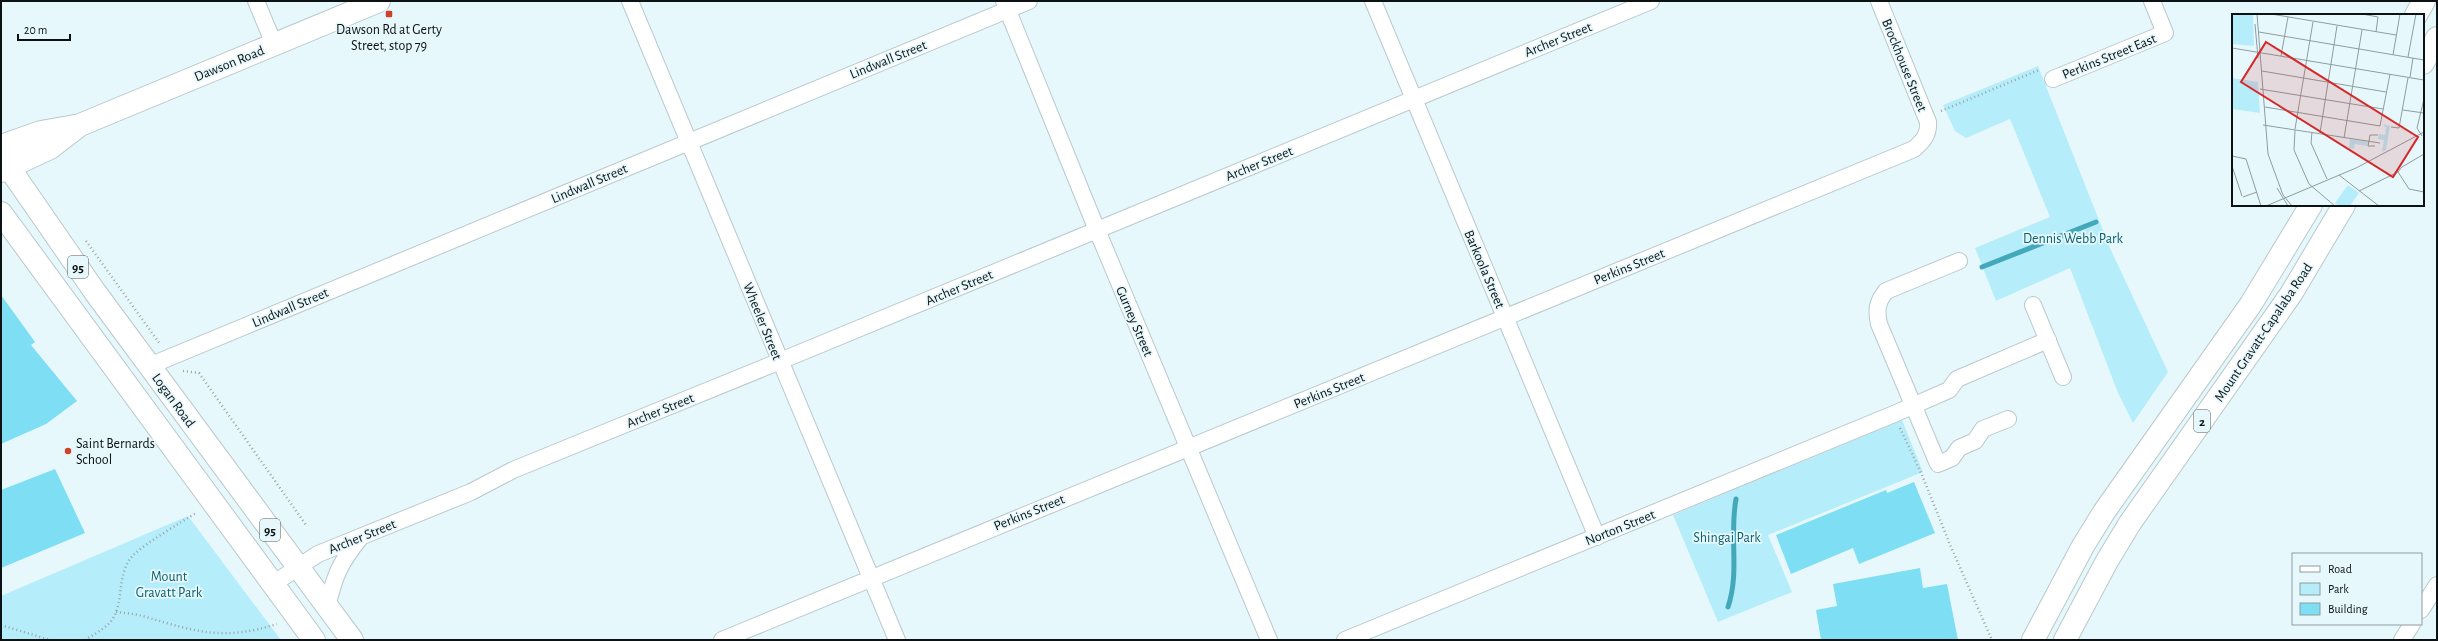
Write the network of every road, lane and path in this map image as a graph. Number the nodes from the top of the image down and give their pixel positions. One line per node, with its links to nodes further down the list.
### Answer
1 (256, 1): 13 (street)
2 (378, 1): 13 (main road, Dawson Road)
3 (630, 1): 20 (street, Wheeler Street)
4 (1029, 1): 10 (street, Lindwall Street)
5 (1373, 1): 16 (street, Barkoola Street)
6 (1651, 1): 16 (street, Archer Street)
7 (1879, 1): 19 (street, Brockhouse Street)
8 (2152, 1): 15 (street, Perkins Street East)
9 (2424, 1): 11 (main road)
10 (1006, 6): 20 (street, Lindwall Street); 26 (street, Gurney Street)
11 (2417, 14)
12 (2437, 38): 14 (main road)
13 (274, 44): 18 (main road, Dawson Road)
14 (2424, 61)
15 (2053, 78): 17 (path)
16 (1414, 99): 26 (street, Archer Street); 29 (street, Barkoola Street)
17 (1936, 113)
18 (80, 125): 21 (main road, Dawson Road); 22 (main road, Dawson Road)
19 (1928, 129): 29 (street, Perkins Street)
20 (689, 141): 31 (street, Wheeler Street); 32 (street, Lindwall Street)
21 (1, 146)
22 (4, 165): 32 (main road, Logan Road / 95)
23 (2310, 206): 62 (main road, Mount Gravatt-Capalaba Road / 2)
24 (2343, 206): 63 (main road, Mount Gravatt-Capalaba Road / 2)
25 (1, 213): 43 (main road, Logan Road / 95)
26 (1097, 230): 31 (street, Archer Street); 37 (street, Gurney Street)
27 (1959, 261): 34 (street)
28 (2033, 305): 30 (street)
29 (1505, 318): 37 (street, Perkins Street); 39 (street, Barkoola Street)
30 (2048, 340): 33 (street); 34 (street, Norton Street)
31 (780, 361): 40 (street, Archer Street); 42 (street, Wheeler Street)
32 (149, 366): 41 (main road, Logan Road / 95)
33 (2063, 377)
34 (1914, 405): 35 (street, Norton Street); 36 (street)
35 (1894, 414): 39 (street, Norton Street); 61 (path)
36 (2008, 419)
37 (1188, 448): 42 (street, Perkins Street); 59 (street, Gurney Street)
38 (196, 513): 47 (path)
39 (1597, 536): 60 (street, Norton Street)
40 (361, 537): 41 (street, Archer Street); 45 (street)
41 (298, 567): 43 (street, Archer Street); 45 (main road, Logan Road / 95)
42 (870, 577): 57 (street, Perkins Street); 58 (street, Wheeler Street)
43 (274, 584): 55 (main road, Logan Road / 95)
44 (2437, 584): 46 (street)
45 (327, 607): 56 (main road, Logan Road / 95)
46 (2422, 608)
47 (116, 612): 51 (path); 54 (path)
48 (277, 624): 52 (path)
49 (1, 625): 53 (path)
50 (2411, 625): 64 (street)
51 (190, 634)
52 (242, 637)
53 (50, 640)
54 (85, 640)
55 (314, 640)
56 (352, 640)
57 (722, 640)
58 (897, 640)
59 (1269, 640)
60 (1345, 640)
61 (1992, 640)
62 (2033, 640)
63 (2065, 640)
64 (2402, 640)

